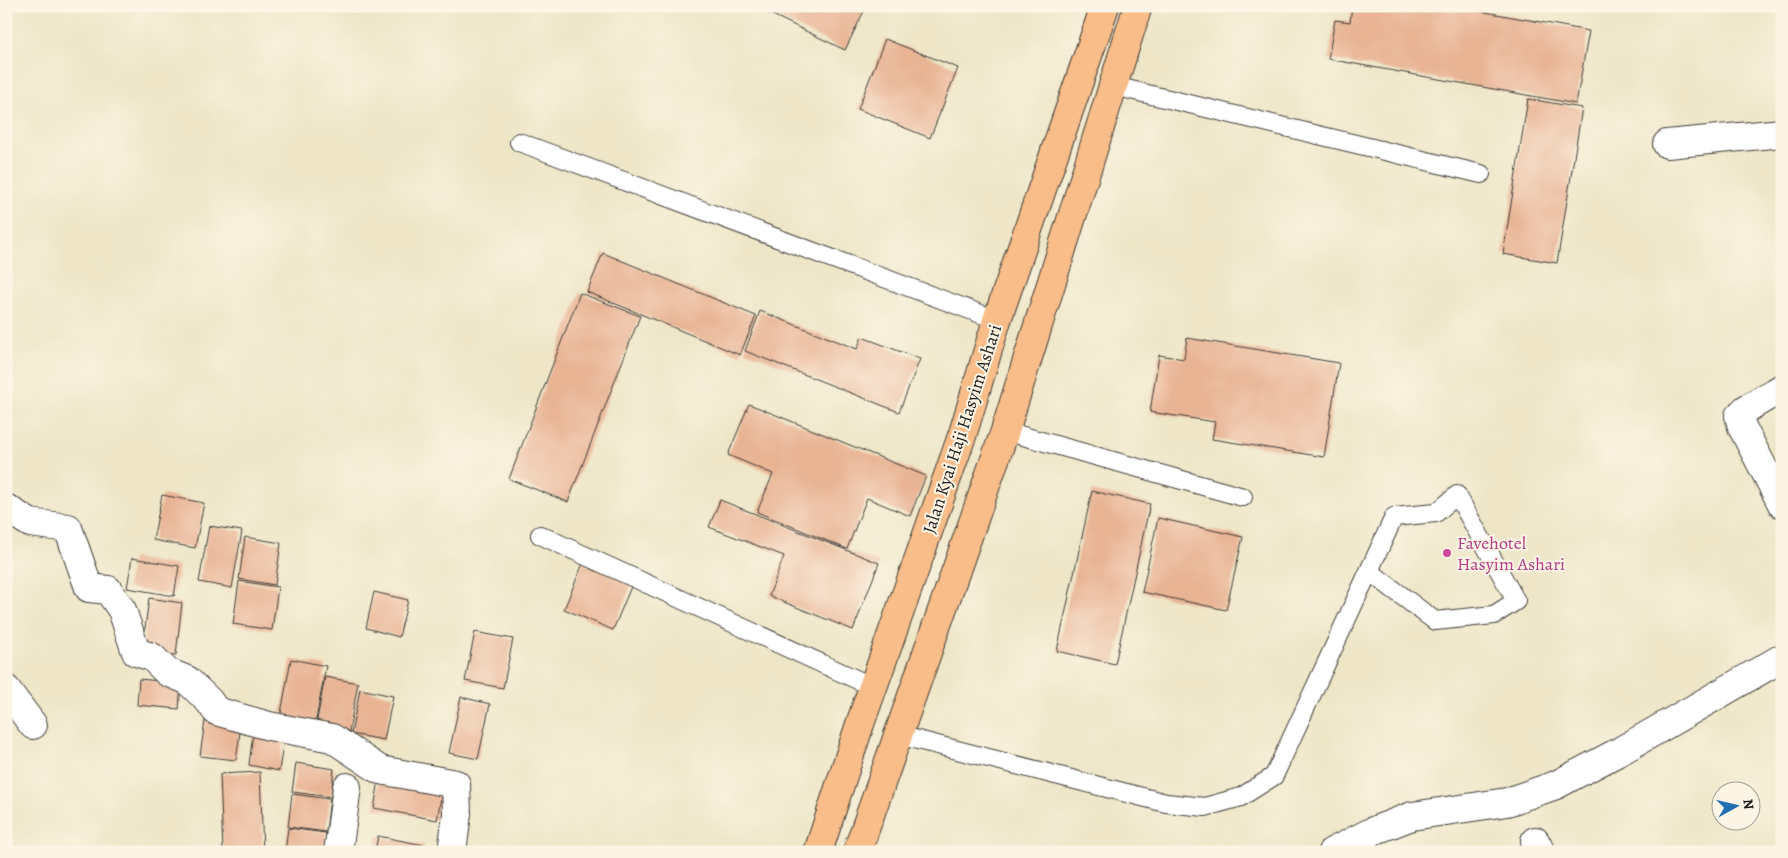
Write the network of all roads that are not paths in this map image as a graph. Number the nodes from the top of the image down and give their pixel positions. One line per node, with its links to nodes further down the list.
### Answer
1 (1105, 6): 8 (main road, Jalan Kyai Haji Hasyim Ashari)
2 (1138, 6): 3 (main road)
3 (1114, 86): 7 (lane); 10 (main road)
4 (1782, 133): 6 (street)
5 (519, 142): 8 (lane)
6 (1667, 144)
7 (1482, 174)
8 (997, 320): 17 (main road, Jalan Kyai Haji Hasyim Ashari)
9 (1782, 388): 12 (street)
10 (1005, 432): 11 (lane); 20 (main road)
11 (1243, 497)
12 (1782, 504)
13 (6, 508): 23 (street)
14 (540, 535): 17 (lane)
15 (1369, 571): 15 (lane); 20 (lane)
16 (1782, 658): 26 (street)
17 (873, 687): 24 (main road, Jalan Kyai Haji Hasyim Ashari)
18 (6, 689): 19 (street)
19 (33, 725)
20 (898, 735): 25 (main road)
21 (347, 787): 22 (street)
22 (338, 852)
23 (452, 852)
24 (818, 852)
25 (857, 852)
26 (1332, 852)

